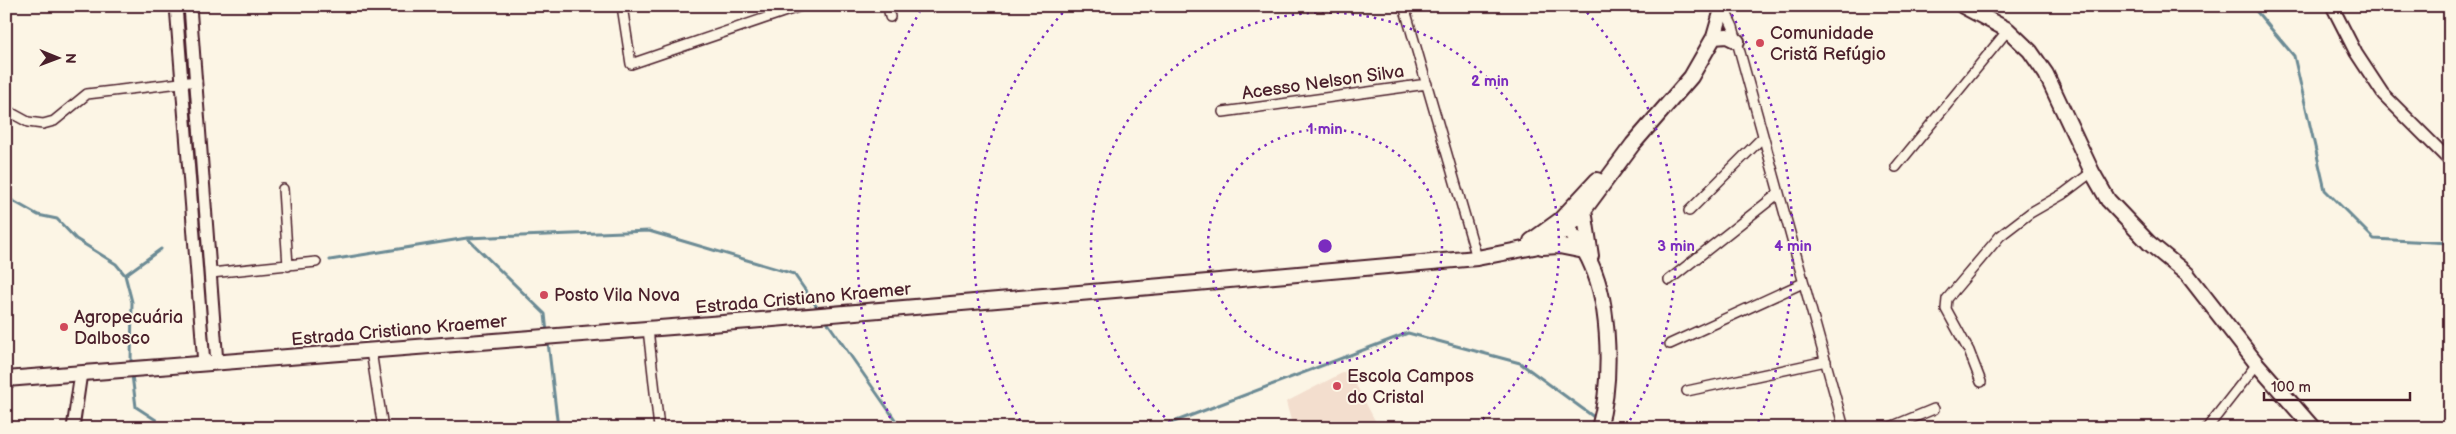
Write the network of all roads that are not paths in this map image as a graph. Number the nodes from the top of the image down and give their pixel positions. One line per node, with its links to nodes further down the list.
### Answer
1 (176, 6): 16 (street)
2 (190, 6): 15 (street)
3 (622, 6): 4 (street)
4 (801, 6)
5 (888, 6): 10 (street)
6 (1404, 6): 17 (street)
7 (1723, 6): 11 (main road, Estrada Cristiano Kraemer); 14 (street)
8 (1963, 6): 12 (main road)
9 (2332, 6): 22 (street)
10 (890, 17)
11 (1720, 20): 13 (main road, Estrada Cristiano Kraemer); 14 (street)
12 (2008, 30): 23 (street); 24 (main road)
13 (1714, 37): 14 (main road); 21 (main road, Estrada Cristiano Kraemer)
14 (1737, 41): 20 (street)
15 (197, 81): 16 (street); 37 (street)
16 (181, 82): 18 (street); 44 (street)
17 (1427, 84): 19 (street, Acesso Nelson Silva); 33 (street)
18 (6, 110)
19 (1223, 112)
20 (1762, 138): 26 (street); 28 (street)
21 (1633, 144): 27 (main road, Estrada Cristiano Kraemer); 29 (main road, Estrada Cristiano Kraemer)
22 (2450, 161)
23 (1896, 167)
24 (2092, 172): 45 (main road); 48 (street)
25 (283, 190): 36 (street)
26 (1779, 193): 38 (street); 39 (street)
27 (1584, 210): 29 (main road, Estrada Cristiano Kraemer); 35 (main road)
28 (1689, 211)
29 (1564, 224): 30 (main road, Estrada Cristiano Kraemer); 31 (main road, Estrada Cristiano Kraemer); 32 (main road)
30 (1534, 247): 31 (main road, Estrada Cristiano Kraemer); 32 (main road)
31 (1511, 250): 33 (main road, Estrada Cristiano Kraemer)
32 (1584, 251): 35 (main road)
33 (1477, 258): 40 (main road, Estrada Cristiano Kraemer)
34 (316, 262): 36 (street)
35 (1592, 265): 54 (main road)
36 (288, 266): 37 (street)
37 (211, 273): 44 (street)
38 (1670, 280)
39 (1804, 283): 41 (street); 43 (street)
40 (648, 329): 42 (main road, Estrada Cristiano Kraemer); 53 (street)
41 (1670, 344)
42 (371, 350): 44 (main road, Estrada Cristiano Kraemer); 52 (street)
43 (1826, 361): 49 (street); 55 (street)
44 (211, 363): 46 (main road, Estrada Cristiano Kraemer)
45 (2257, 364): 57 (street); 58 (main road)
46 (81, 373): 47 (main road, Estrada Cristiano Kraemer); 51 (street)
47 (6, 379)
48 (1981, 382)
49 (1688, 391)
50 (1934, 409): 56 (street)
51 (73, 428)
52 (382, 428)
53 (659, 428)
54 (1599, 428)
55 (1844, 428)
56 (1888, 428)
57 (2207, 428)
58 (2313, 428)

